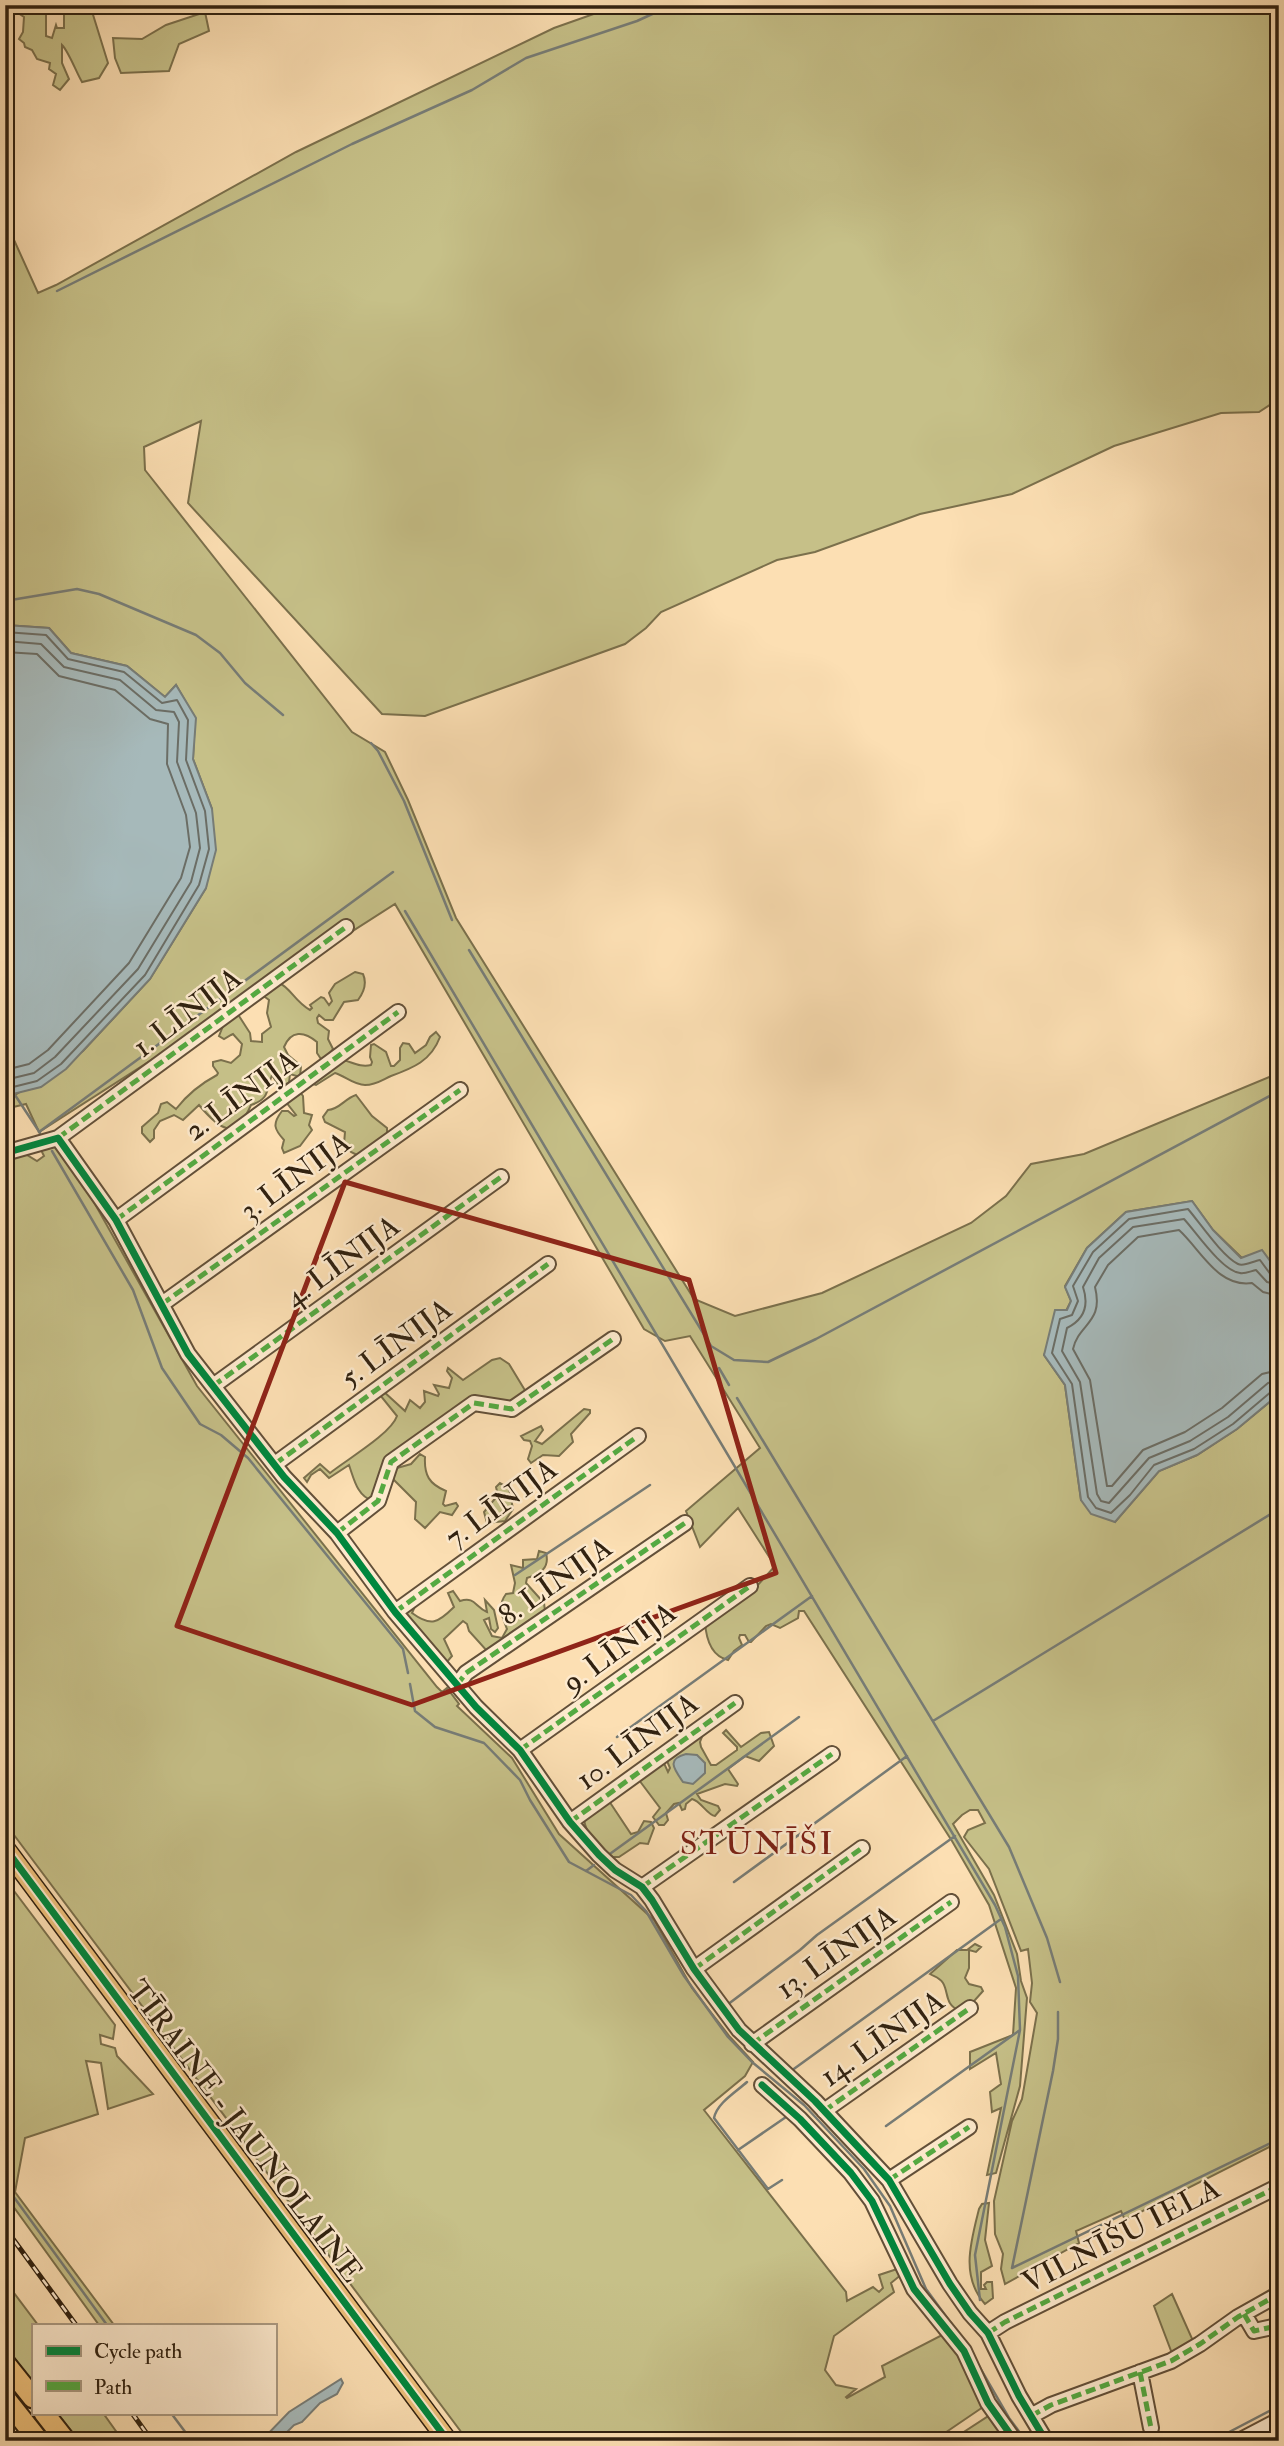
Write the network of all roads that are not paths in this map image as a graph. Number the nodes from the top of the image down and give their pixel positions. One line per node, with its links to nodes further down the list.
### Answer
1 (346, 927): 4 (street, 1. LĪNIJA)
2 (398, 1012): 7 (street, 2. LĪNIJA)
3 (460, 1090): 9 (street, 3. LĪNIJA)
4 (51, 1140): 5 (street); 7 (street)
5 (5, 1153)
6 (501, 1177): 11 (street, 4. LĪNIJA)
7 (116, 1220): 9 (street)
8 (548, 1264): 13 (street, 5. LĪNIJA)
9 (162, 1304): 11 (street)
10 (613, 1339): 15 (street)
11 (213, 1386): 13 (street)
12 (638, 1436): 17 (street, 7. LĪNIJA)
13 (275, 1464): 15 (street)
14 (685, 1523): 18 (street, 8. LĪNIJA)
15 (337, 1533): 17 (street)
16 (750, 1586): 20 (street, 9. LĪNIJA)
17 (395, 1612): 18 (street)
18 (457, 1685): 20 (street)
19 (735, 1703): 22 (street, 10. LĪNIJA)
20 (520, 1750): 22 (street)
21 (832, 1754): 25 (street)
22 (570, 1822): 25 (street)
23 (5, 1848): 49 (main road, TĪRAINE - JAUNOLAINE)
24 (862, 1848): 27 (street)
25 (642, 1887): 27 (street)
26 (951, 1902): 29 (street, 13. LĪNIJA)
27 (694, 1969): 29 (street)
28 (970, 2008): 31 (street, 14. LĪNIJA)
29 (752, 2044): 31 (street)
30 (762, 2085): 50 (street)
31 (824, 2111): 33 (street)
32 (968, 2127): 33 (street)
33 (889, 2180): 38 (street)
34 (1279, 2186): 38 (street, VILNĪŠU IELA)
35 (1279, 2294): 36 (street)
36 (1244, 2314): 37 (street); 40 (street)
37 (1277, 2326)
38 (988, 2333): 44 (street)
39 (5, 2363): 41 (highway)
40 (1140, 2372): 44 (street); 46 (street)
41 (32, 2397)
42 (5, 2398): 47 (highway)
43 (45, 2414): 48 (highway)
44 (1031, 2416): 51 (street)
45 (1279, 2420): 52 (street)
46 (1151, 2428)
47 (39, 2441)
48 (66, 2441)
49 (448, 2441)
50 (1015, 2441)
51 (1046, 2441)
52 (1239, 2441)

